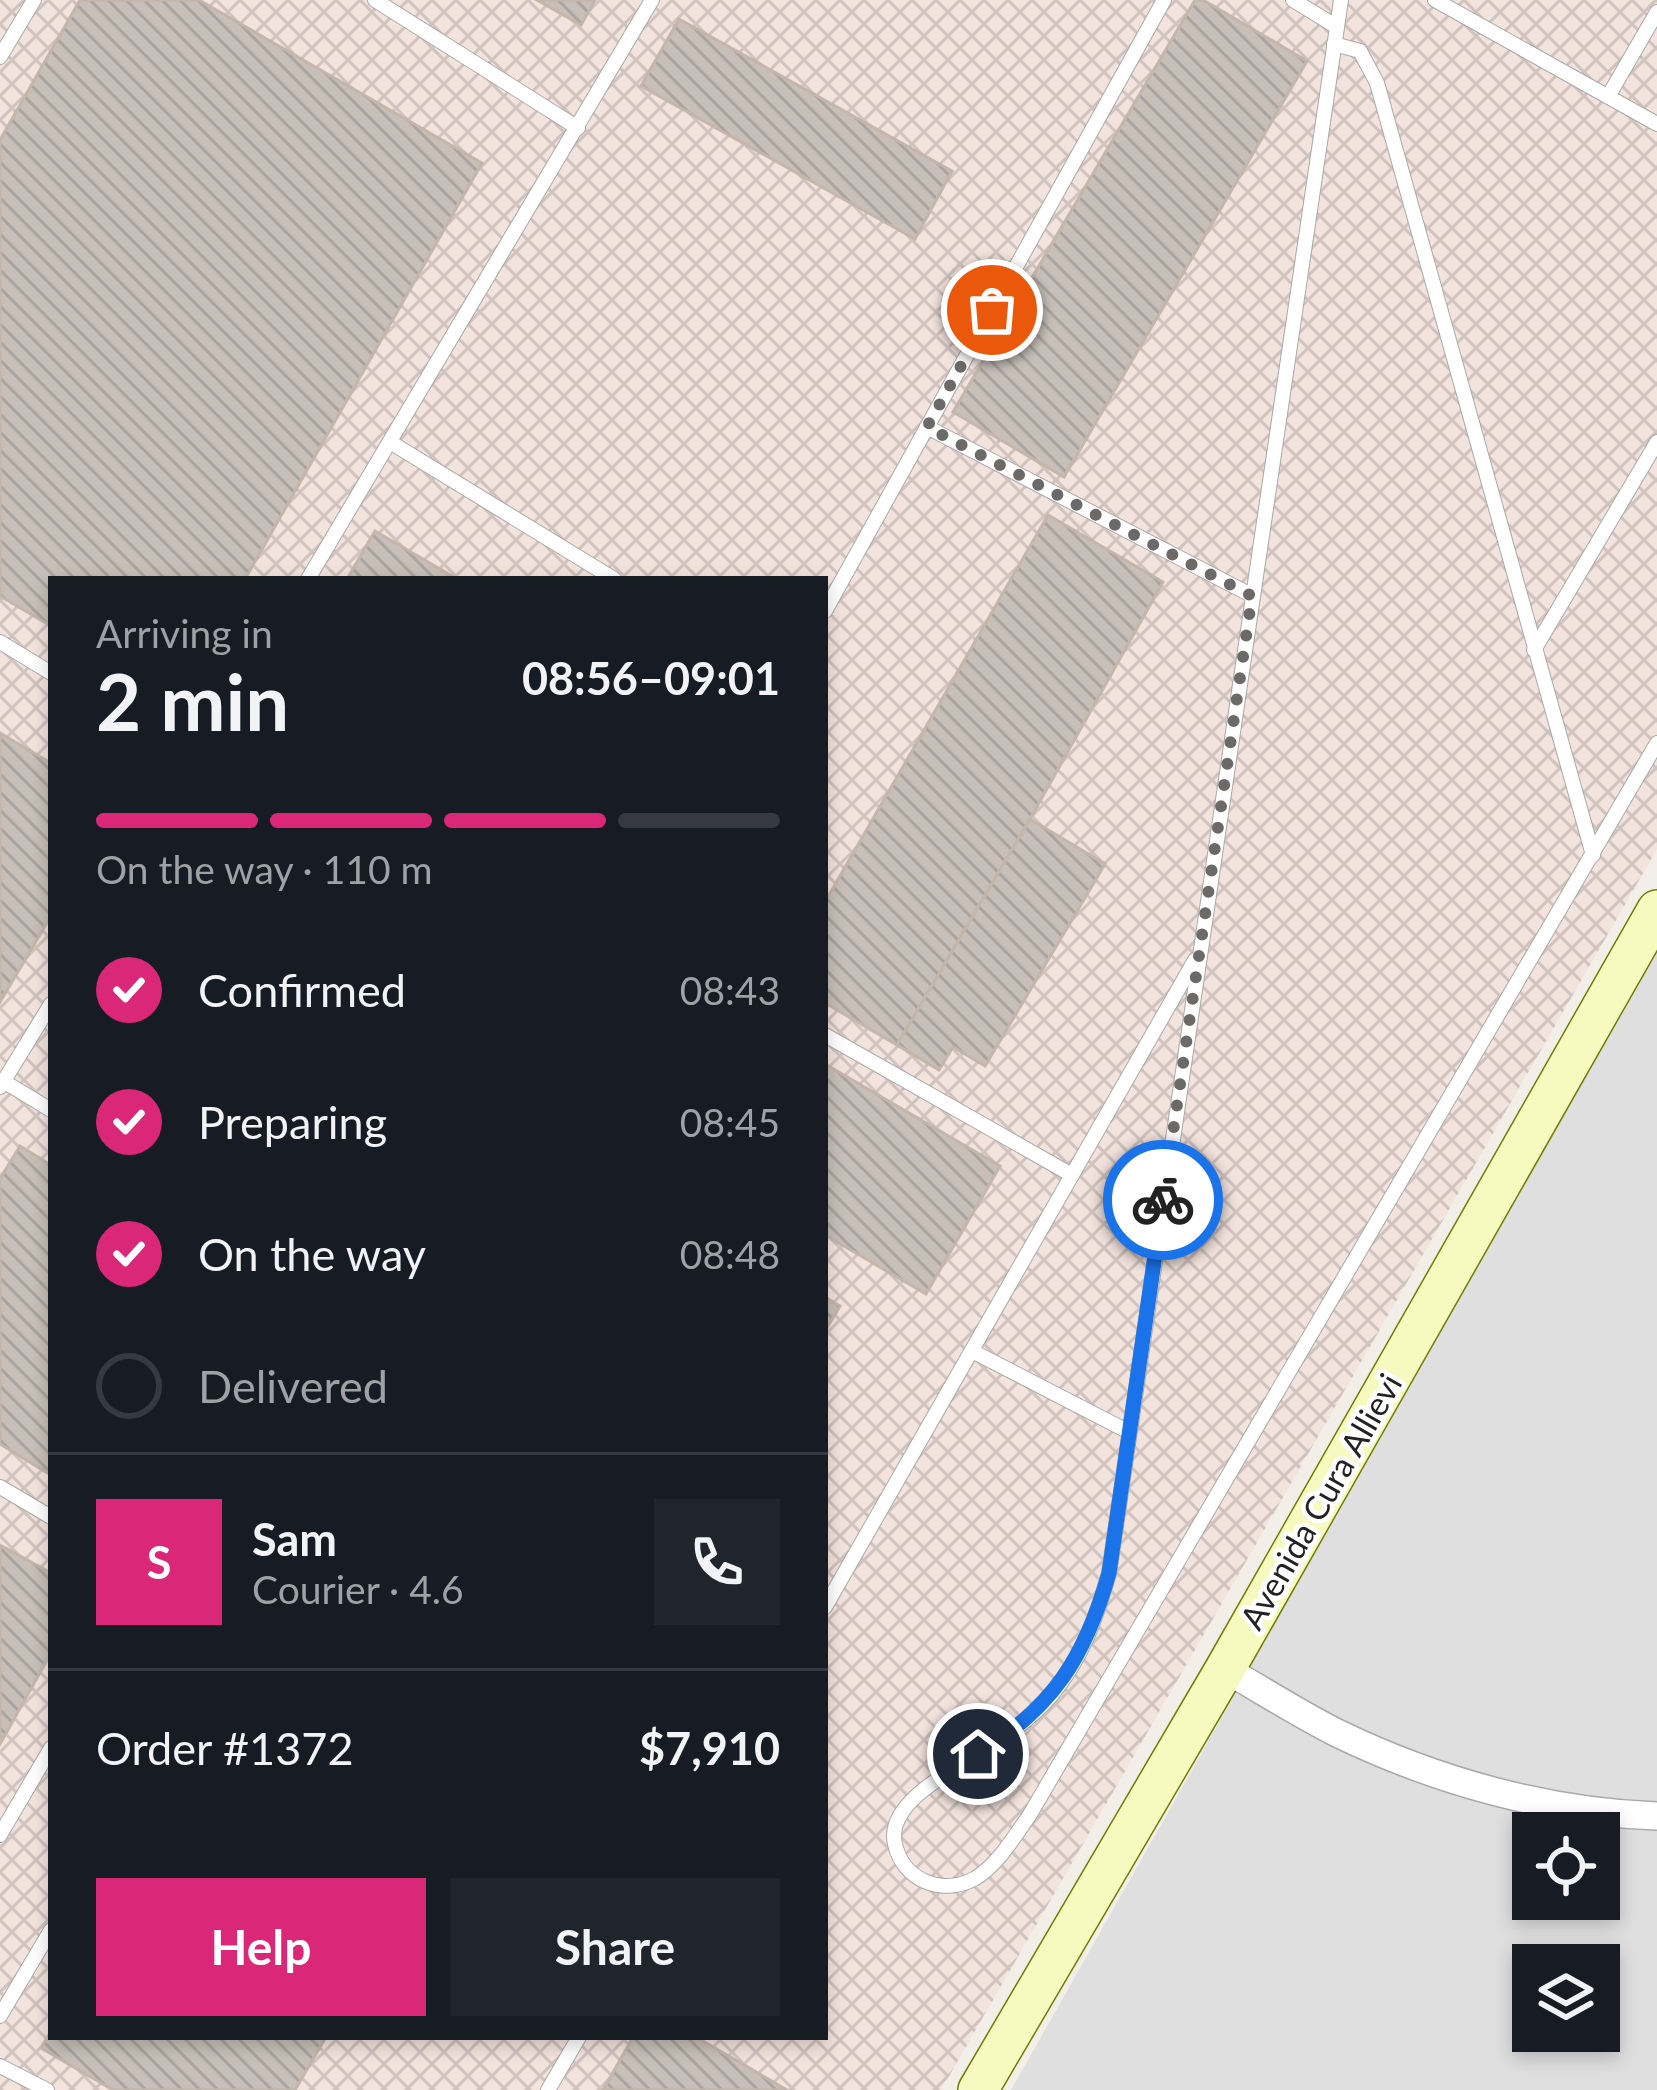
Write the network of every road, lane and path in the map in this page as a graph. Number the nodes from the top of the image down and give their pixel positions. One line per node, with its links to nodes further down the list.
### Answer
1 (34, 0): 11 (lane)
2 (375, 0): 14 (lane)
3 (652, 0): 14 (lane)
4 (1164, 0): 15 (lane)
5 (1293, 0): 9 (lane)
6 (1341, 0): 9 (lane)
7 (1435, 0): 12 (lane)
8 (1657, 12): 12 (lane)
9 (1336, 27): 10 (lane)
10 (1334, 44): 20 (lane); 23 (lane)
11 (0, 57)
12 (1609, 95): 13 (lane)
13 (1657, 124)
14 (578, 128): 16 (lane)
15 (927, 427): 20 (lane); 21 (lane)
16 (390, 442): 18 (lane); 19 (lane)
17 (1657, 442): 23 (lane)
18 (310, 576)
19 (609, 576)
20 (1252, 596): 28 (lane)
21 (828, 606)
22 (0, 642): 24 (lane)
23 (1534, 650): 26 (lane)
24 (48, 671)
25 (1657, 743): 26 (lane)
26 (1593, 855): 35 (lane)
27 (1657, 910): 39 (street, Avenida Cura Allievi)
28 (1200, 950): 33 (lane); 35 (lane)
29 (48, 1009): 31 (lane)
30 (828, 1037): 33 (lane)
31 (2, 1084): 32 (lane)
32 (48, 1108)
33 (1072, 1175): 34 (lane)
34 (972, 1351): 35 (lane); 38 (lane)
35 (1129, 1432)
36 (0, 1487): 37 (lane)
37 (48, 1515)
38 (828, 1602)
39 (1225, 1669): 41 (street); 49 (street, Avenida Cura Allievi)
40 (48, 1753): 42 (lane)
41 (1657, 1816)
42 (0, 1835)
43 (48, 1935): 44 (lane)
44 (0, 2017)
45 (577, 2040): 48 (lane)
46 (0, 2066): 47 (lane)
47 (47, 2090)
48 (548, 2090)
49 (978, 2090)

